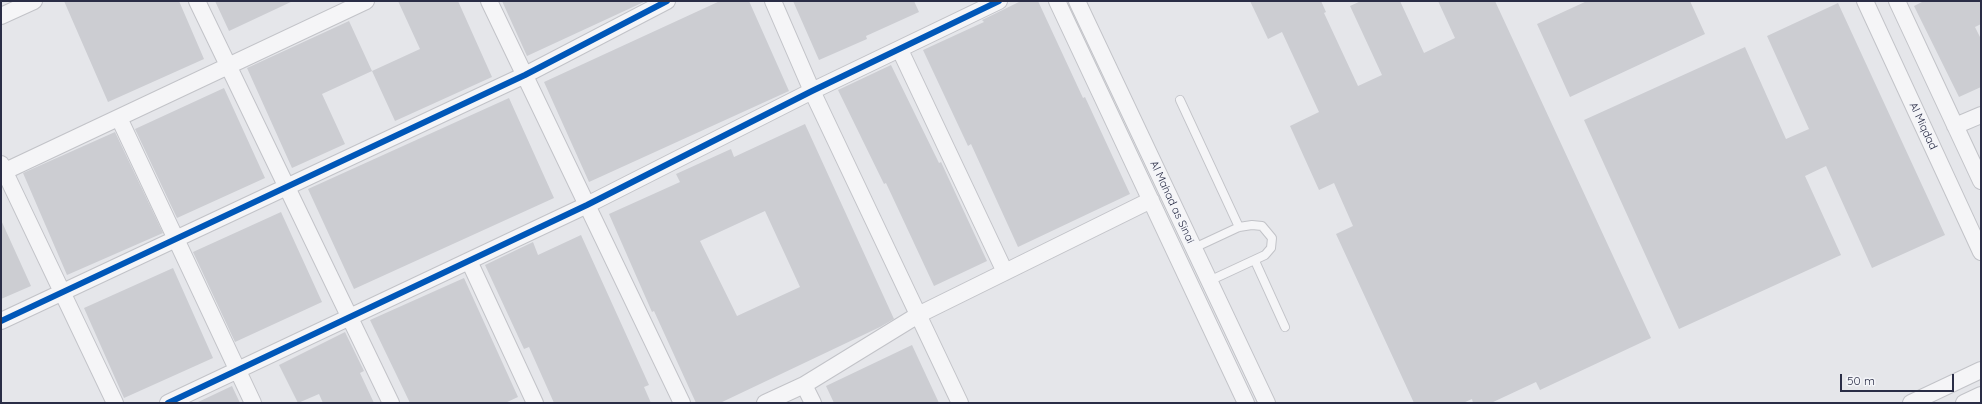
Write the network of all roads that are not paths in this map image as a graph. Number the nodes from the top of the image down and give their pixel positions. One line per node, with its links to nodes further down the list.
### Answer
1 (34, 1): 12 (street)
2 (197, 1): 14 (street)
3 (366, 1): 14 (street)
4 (489, 1): 15 (street)
5 (667, 1): 15 (street)
6 (773, 1): 16 (street)
7 (999, 1): 13 (street)
8 (1057, 1): 24 (street, Al Mahad as Sinai)
9 (1077, 1): 28 (street, Al Mahad as Sinai)
10 (1865, 1): 29 (street, Al Miqdad)
11 (1896, 1): 20 (street)
12 (1, 16)
13 (900, 50): 16 (street); 32 (street)
14 (228, 66): 19 (street); 23 (street)
15 (525, 75): 23 (street); 25 (street)
16 (812, 91): 25 (street); 35 (street)
17 (1180, 100): 26 (lane)
18 (1981, 115): 20 (street)
19 (119, 118): 21 (street); 27 (street)
20 (1955, 126): 22 (street)
21 (2, 169): 34 (street)
22 (1981, 181)
23 (287, 187): 27 (street); 36 (street)
24 (1151, 200): 32 (street); 52 (street, Al Mahad as Sinai)
25 (587, 205): 30 (street); 48 (street)
26 (1240, 227): 28 (lane); 31 (lane)
27 (176, 239): 34 (street); 39 (street)
28 (1194, 248): 33 (street, Al Mahad as Sinai)
29 (1981, 252)
30 (469, 261): 36 (street); 47 (street)
31 (1255, 261): 33 (lane); 38 (lane)
32 (1005, 272): 35 (street)
33 (1209, 281): 53 (street, Al Mahad as Sinai)
34 (62, 292): 37 (street); 43 (street)
35 (918, 315): 41 (street); 51 (street)
36 (350, 317): 39 (street); 46 (street)
37 (1, 321)
38 (1285, 327)
39 (238, 370): 44 (street); 45 (street)
40 (1981, 370): 54 (street)
41 (804, 385): 49 (street); 50 (street)
42 (1981, 395): 55 (street)
43 (115, 403)
44 (168, 403)
45 (253, 403)
46 (391, 403)
47 (535, 403)
48 (682, 403)
49 (766, 403)
50 (813, 403)
51 (960, 403)
52 (1246, 403)
53 (1267, 403)
54 (1911, 403)
55 (1964, 403)

